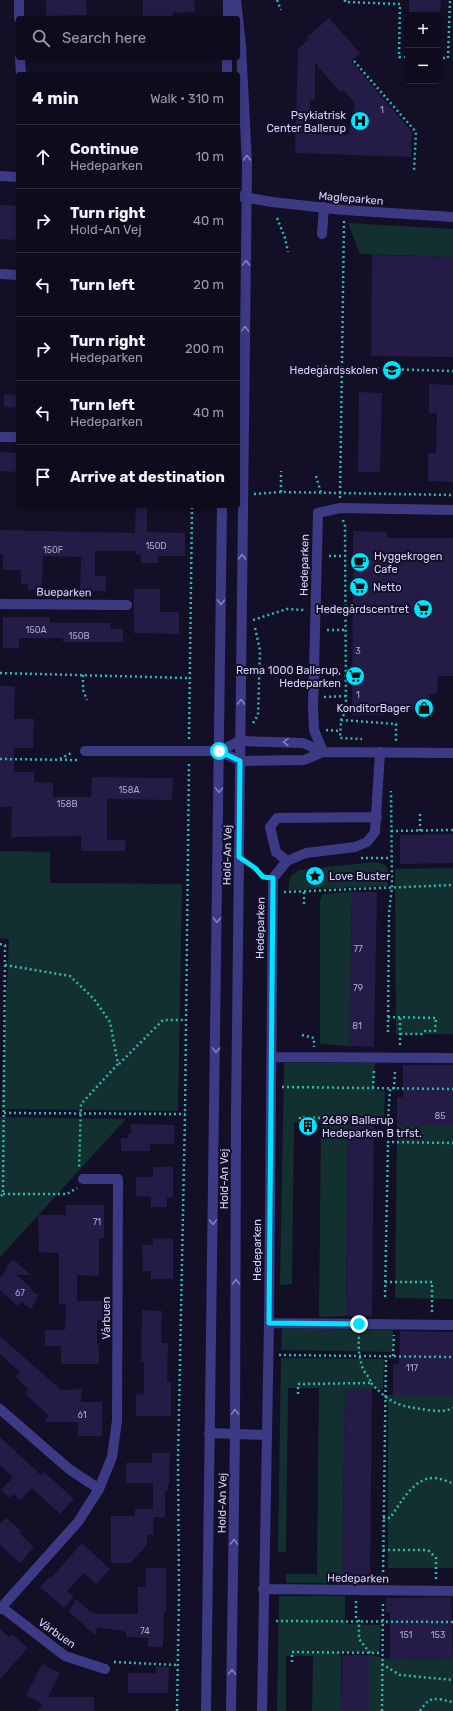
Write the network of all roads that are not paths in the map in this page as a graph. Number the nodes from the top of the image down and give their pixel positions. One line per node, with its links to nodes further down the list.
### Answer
1 (19, 0): 4 (street)
2 (228, 0): 5 (street)
3 (236, 0): 6 (street, Hold-An Vej, one-way to 3)
4 (19, 16)
5 (228, 16)
6 (238, 16)
7 (240, 37): 14 (street, Hold-An Vej, one-way to 7)
8 (20, 60): 10 (street)
9 (227, 60): 11 (street)
10 (21, 72)
11 (227, 72)
12 (0, 176): 13 (street)
13 (16, 177)
14 (242, 196): 15 (street, Magleparken); 26 (street, Hold-An Vej, one-way to 14)
15 (324, 207): 16 (street, Magleparken); 17 (street)
16 (453, 217)
17 (322, 234)
18 (0, 274): 19 (street)
19 (16, 275)
20 (0, 437): 21 (street)
21 (16, 437)
22 (222, 508): 28 (street, Hold-An Vej, one-way to 28)
23 (453, 510): 29 (street, Hedeparken)
24 (0, 604): 25 (street, Bueparken)
25 (127, 605)
26 (240, 741): 28 (street); 29 (street, one-way to 26); 32 (street, Hold-An Vej)
27 (85, 751): 28 (street)
28 (219, 751): 32 (street); 41 (street, Hold-An Vej, one-way to 41)
29 (323, 752): 30 (street); 32 (street)
30 (380, 752): 31 (street); 33 (street)
31 (453, 753)
32 (240, 761): 42 (street, Hold-An Vej, one-way to 32)
33 (377, 817): 34 (street); 34 (street)
34 (287, 861): 35 (street, Hedeparken)
35 (271, 1056): 36 (street); 38 (street, Hedeparken)
36 (453, 1058)
37 (83, 1179): 44 (street, Vårbuen)
38 (269, 1323): 39 (street); 43 (street, Hedeparken)
39 (453, 1325)
40 (0, 1409): 44 (street)
41 (209, 1433): 42 (street); 49 (street, Hold-An Vej)
42 (235, 1434): 43 (street); 50 (street, Hold-An Vej, one-way to 42)
43 (266, 1435): 45 (street, Hedeparken)
44 (99, 1489): 47 (street, Vårbuen)
45 (263, 1589): 46 (street, Hedeparken); 51 (street, Hedeparken)
46 (453, 1591)
47 (0, 1607): 48 (street, Vårbuen)
48 (105, 1669)
49 (206, 1711)
50 (231, 1711)
51 (262, 1711)

